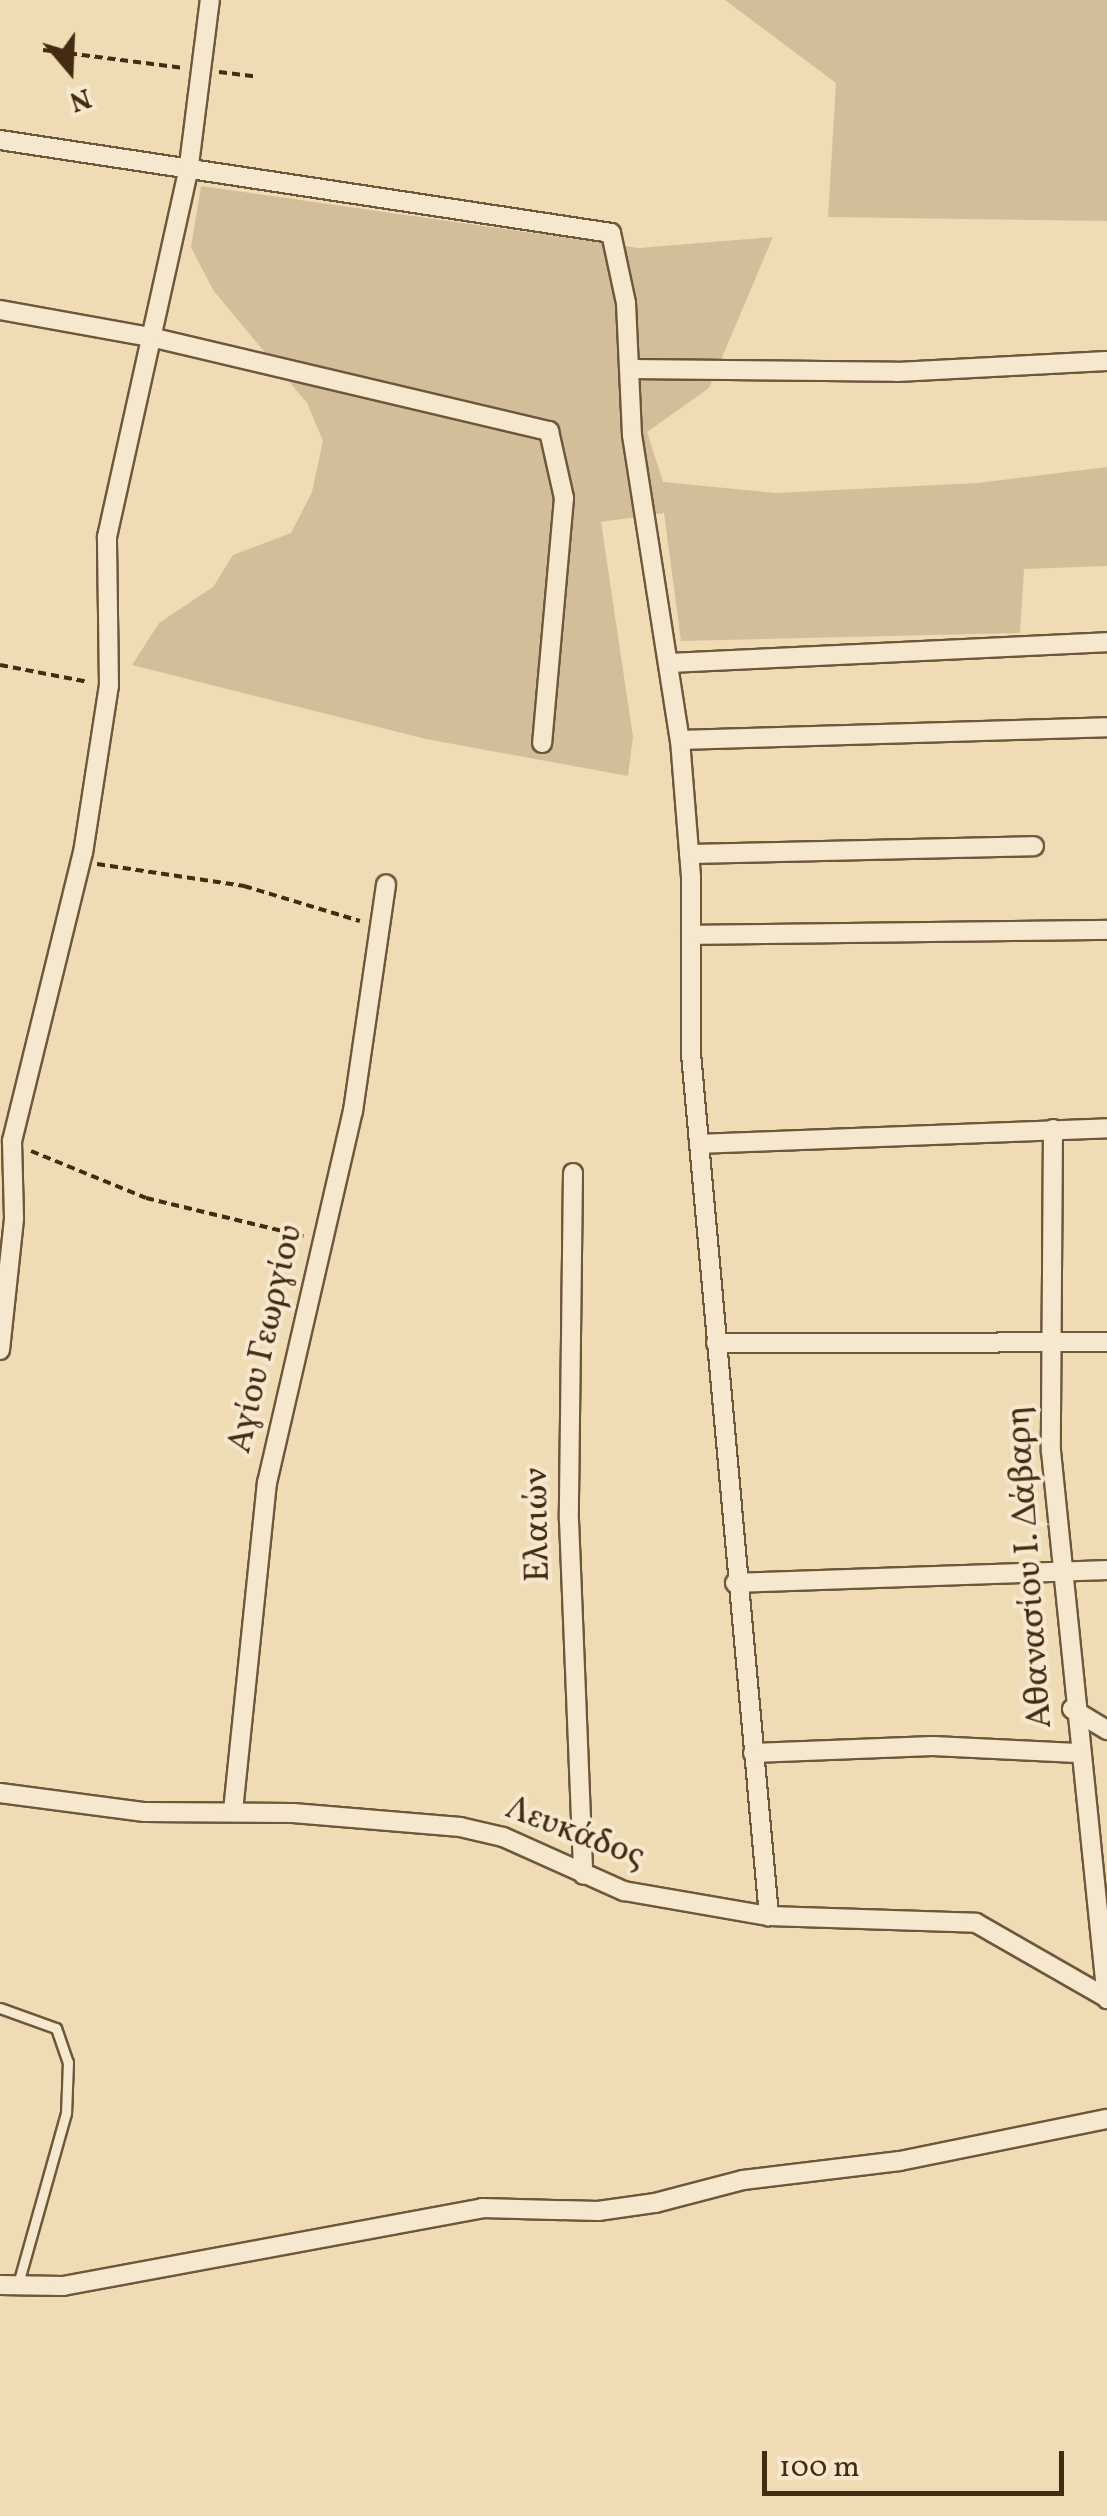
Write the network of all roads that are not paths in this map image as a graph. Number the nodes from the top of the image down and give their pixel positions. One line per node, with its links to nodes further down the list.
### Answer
1 (210, 0): 3 (street)
2 (0, 140): 3 (street)
3 (188, 173): 5 (street); 7 (street)
4 (0, 310): 5 (street)
5 (155, 338): 12 (street); 25 (street)
6 (1107, 361): 7 (street)
7 (631, 369): 9 (street)
8 (1107, 642): 9 (street)
9 (668, 664): 11 (street)
10 (1107, 727): 11 (street)
11 (680, 740): 14 (street)
12 (542, 743)
13 (1034, 846): 14 (street)
14 (689, 854): 17 (street)
15 (386, 884): 34 (street, Αγίου Γεωργίου)
16 (1107, 930): 17 (street)
17 (691, 935): 20 (street)
18 (1107, 1128): 19 (street)
19 (1053, 1129): 20 (street); 22 (street, Αθανασίου Ι. Δάβαρη)
20 (699, 1144): 24 (street)
21 (573, 1173): 35 (street, Ελαιών)
22 (1049, 1342): 23 (street); 24 (street); 26 (street, Αθανασίου Ι. Δάβαρη)
23 (1107, 1342)
24 (716, 1344): 28 (street)
25 (0, 1350)
26 (1059, 1570): 27 (street); 28 (street); 29 (street, Αθανασίου Ι. Δάβαρη)
27 (1107, 1570)
28 (735, 1583): 31 (street)
29 (1072, 1709): 30 (street); 32 (street, Αθανασίου Ι. Δάβαρη)
30 (1107, 1730)
31 (753, 1753): 32 (street); 36 (street)
32 (1077, 1753): 37 (street, Αθανασίου Ι. Δάβαρη)
33 (0, 1793): 34 (street, Λευκάδος)
34 (232, 1812): 35 (street, Λευκάδος)
35 (582, 1876): 36 (street, Λευκάδος)
36 (770, 1916): 37 (street, Λευκάδος)
37 (1107, 1999)
38 (0, 2008): 40 (lane)
39 (1107, 2119): 40 (street)
40 (8, 2286)

